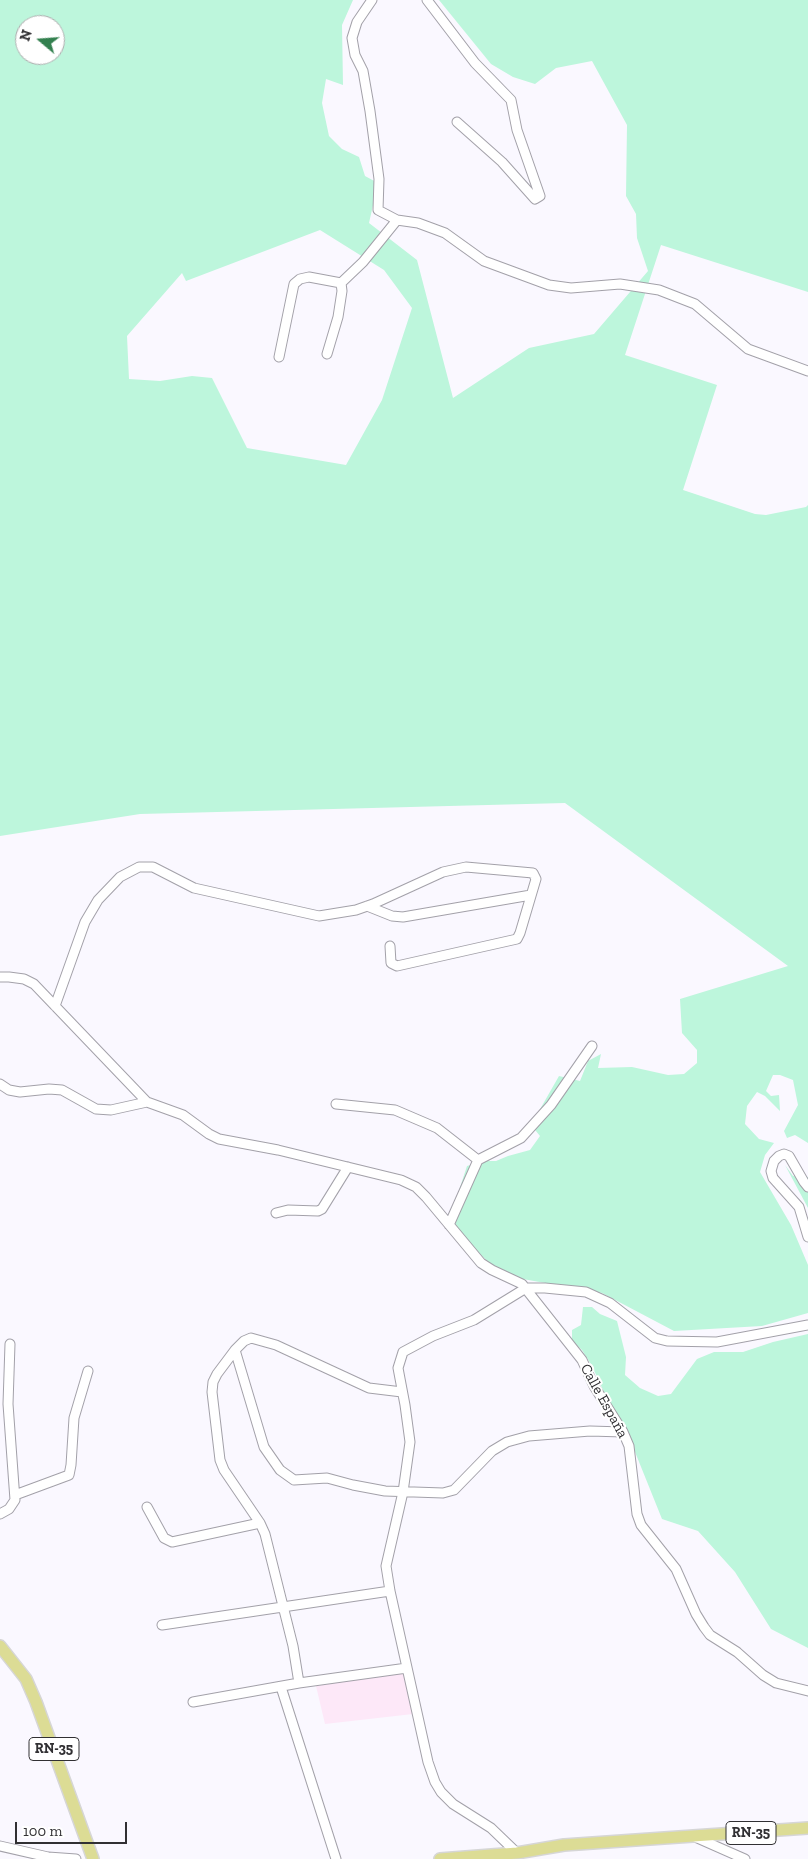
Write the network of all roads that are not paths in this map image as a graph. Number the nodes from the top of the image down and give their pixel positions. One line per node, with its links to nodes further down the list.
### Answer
1 (372, 0): 4 (street)
2 (427, 0): 3 (street)
3 (457, 122)
4 (397, 220): 5 (street); 8 (street)
5 (341, 283): 6 (street); 7 (street)
6 (327, 354)
7 (279, 357)
8 (808, 371)
9 (531, 895): 10 (street); 10 (street); 11 (street)
10 (367, 906): 13 (street)
11 (390, 946)
12 (0, 977): 13 (street)
13 (55, 1006): 16 (street)
14 (592, 1046): 18 (street)
15 (0, 1084): 16 (street)
16 (147, 1102): 19 (street)
17 (336, 1104): 18 (street)
18 (478, 1160): 22 (street)
19 (348, 1167): 21 (street); 22 (street)
20 (808, 1187): 23 (street)
21 (276, 1212)
22 (449, 1225): 24 (street)
23 (808, 1237)
24 (526, 1288): 25 (street); 29 (street); 30 (street, Calle España)
25 (808, 1324)
26 (10, 1344): 32 (street)
27 (236, 1350): 29 (street); 31 (street); 35 (street)
28 (88, 1371): 32 (street)
29 (402, 1392): 31 (street)
30 (623, 1432): 31 (street); 43 (street, Calle España)
31 (404, 1492): 36 (street)
32 (15, 1495): 34 (street)
33 (147, 1507): 35 (street)
34 (0, 1514)
35 (260, 1523): 37 (street)
36 (390, 1591): 37 (street); 40 (street)
37 (282, 1607): 38 (street); 41 (street)
38 (162, 1625)
39 (0, 1646): 51 (main road, RN-35)
40 (407, 1668): 41 (street); 48 (street)
41 (299, 1683): 42 (street)
42 (281, 1687): 44 (street); 52 (street)
43 (808, 1690)
44 (193, 1702)
45 (808, 1828): 46 (main road, RN-35)
46 (695, 1836): 48 (main road, RN-35); 54 (street)
47 (0, 1846): 49 (street)
48 (517, 1853): 53 (main road, RN-35)
49 (48, 1858): 50 (street)
50 (76, 1859)
51 (94, 1859)
52 (336, 1859)
53 (440, 1859)
54 (745, 1859)

